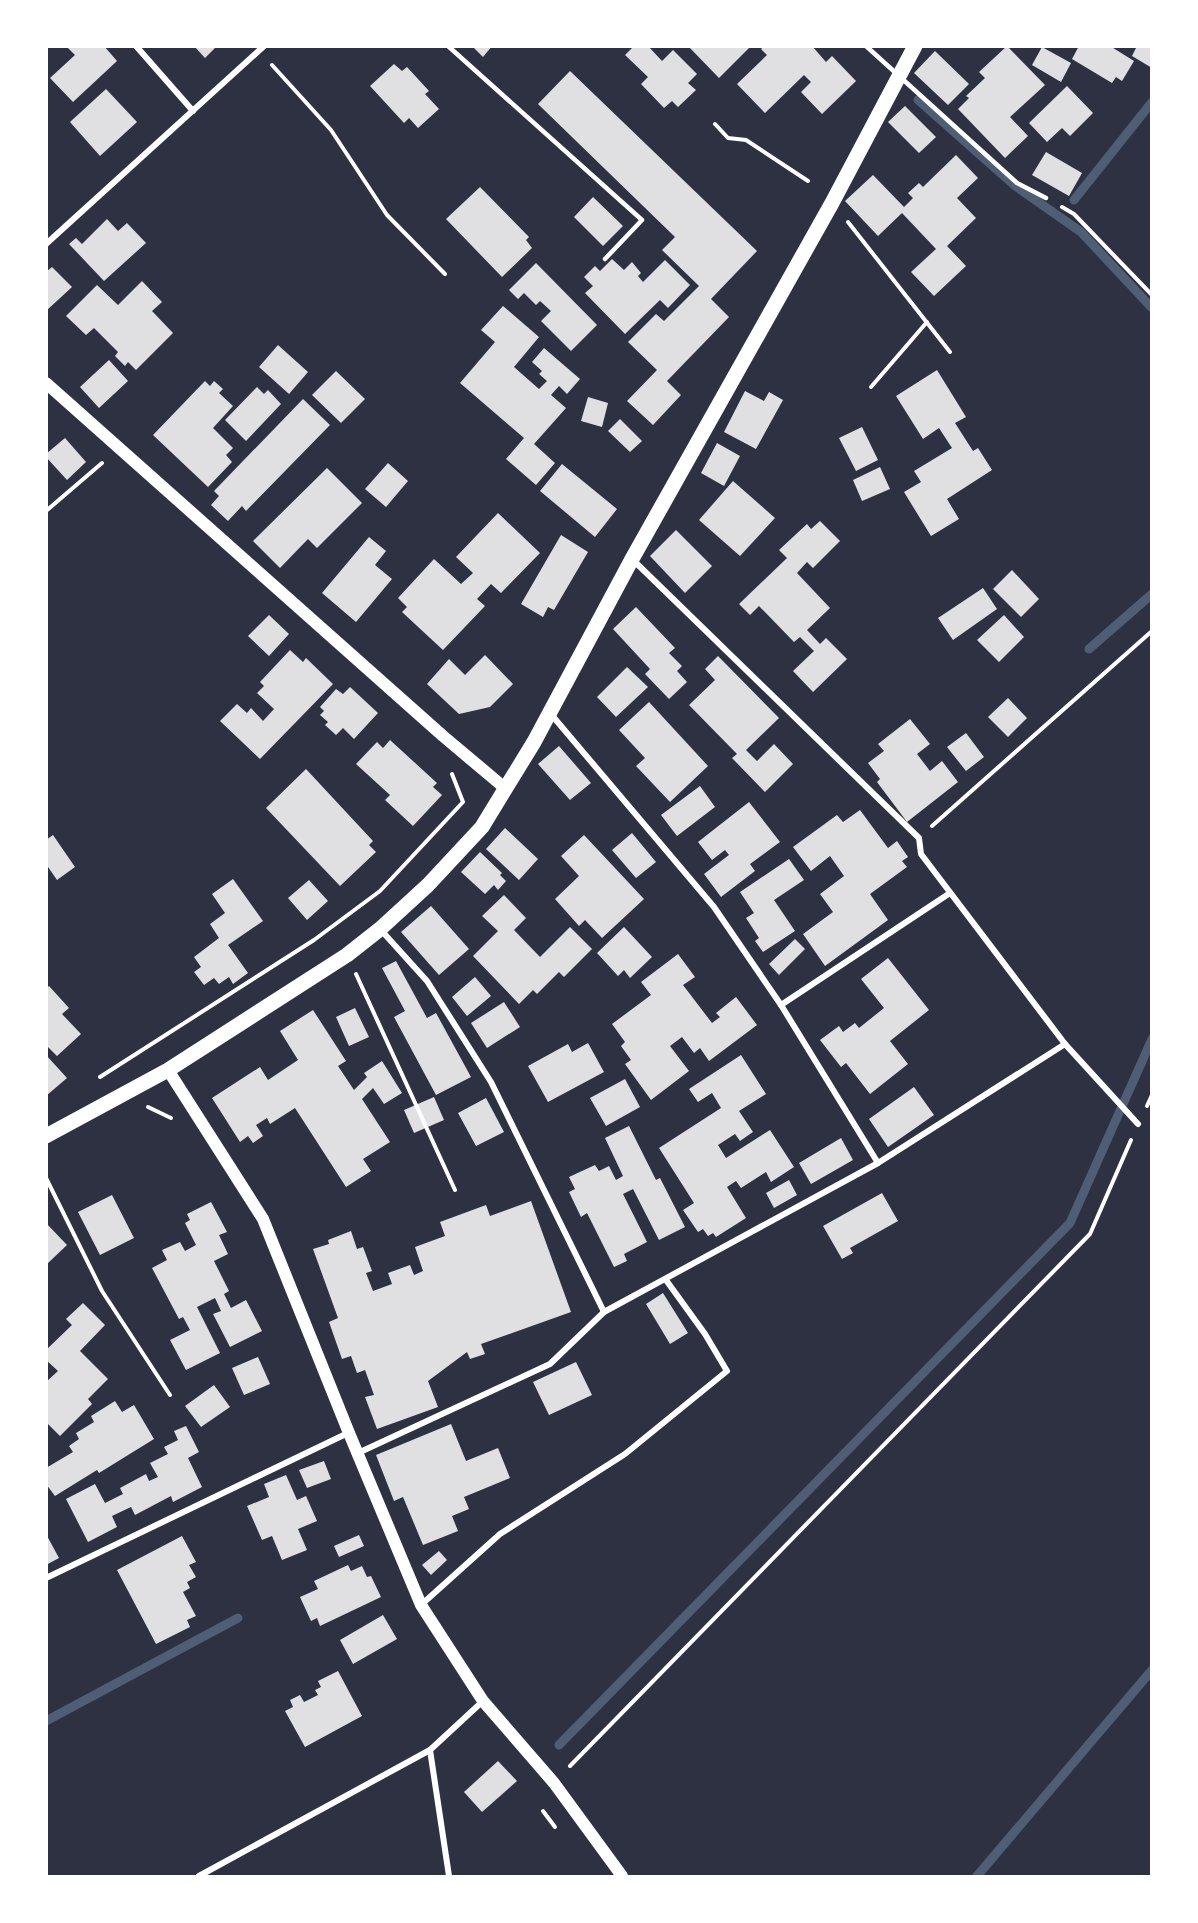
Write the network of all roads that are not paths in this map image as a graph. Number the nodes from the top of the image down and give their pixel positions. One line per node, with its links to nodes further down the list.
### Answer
1 (136, 46): 7 (street)
2 (448, 46): 10 (lane)
3 (866, 46): 6 (lane)
4 (915, 46): 6 (main road)
5 (261, 49): 7 (street)
6 (898, 77): 8 (lane); 12 (main road)
7 (193, 111): 9 (street)
8 (1046, 198)
9 (46, 244)
10 (605, 259)
11 (46, 383): 14 (main road)
12 (632, 559): 13 (main road); 15 (street)
13 (550, 712): 14 (main road); 17 (street)
14 (506, 789): 16 (main road)
15 (950, 892): 17 (street); 18 (street)
16 (380, 929): 19 (main road); 24 (street)
17 (781, 1005): 22 (street)
18 (1065, 1044): 20 (street); 22 (street)
19 (168, 1070): 21 (main road); 25 (main road)
20 (1138, 1124)
21 (46, 1136)
22 (878, 1163): 23 (street)
23 (666, 1280): 24 (street); 28 (street)
24 (604, 1312): 26 (street)
25 (349, 1433): 26 (main road); 27 (street)
26 (358, 1453): 28 (main road)
27 (46, 1578)
28 (421, 1605): 29 (main road)
29 (483, 1701): 30 (street); 33 (main road)
30 (430, 1750): 31 (street); 32 (street)
31 (199, 1876)
32 (449, 1876)
33 (622, 1876)

